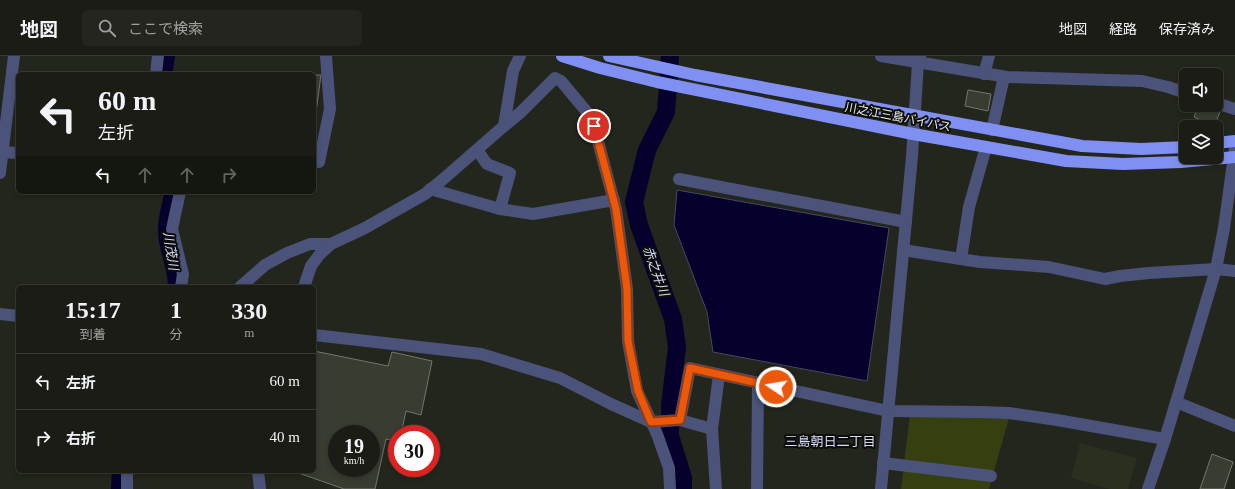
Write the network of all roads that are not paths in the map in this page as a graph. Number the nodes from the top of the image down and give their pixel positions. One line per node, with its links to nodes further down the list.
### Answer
1 (14, 56): 25 (street)
2 (158, 56): 10 (street)
3 (326, 56): 28 (street)
4 (520, 56): 17 (street)
5 (562, 56): 19 (highway, 川之江三島バイパス)
6 (609, 56): 16 (highway, 川之江三島バイパス)
7 (882, 56): 9 (street)
8 (989, 56): 11 (street)
9 (919, 59): 11 (street); 16 (street)
10 (156, 72)
11 (984, 74): 12 (street)
12 (1004, 77): 13 (street); 18 (street)
13 (1179, 91)
14 (1223, 105): 15 (street)
15 (1235, 109)
16 (914, 116): 18 (highway, 川之江三島バイパス); 19 (street)
17 (504, 126): 24 (street); 33 (street)
18 (992, 130): 23 (highway, 川之江三島バイパス)
19 (912, 134): 22 (highway, 川之江三島バイパス); 35 (street)
20 (1235, 140): 21 (highway)
21 (1223, 142)
22 (986, 147): 27 (highway, 川之江三島バイパス); 38 (street)
23 (1179, 147)
24 (477, 150): 31 (street); 34 (street)
25 (1, 152): 26 (street); 29 (street)
26 (16, 153)
27 (1234, 160): 39 (street)
28 (319, 162)
29 (0, 173)
30 (679, 179): 35 (street)
31 (430, 189): 34 (street); 36 (street)
32 (180, 194): 41 (street)
33 (614, 200): 34 (street); 52 (street)
34 (500, 209)
35 (906, 222): 37 (street)
36 (331, 244): 42 (street); 43 (street)
37 (903, 250): 38 (street); 50 (street)
38 (961, 259): 39 (street)
39 (1216, 269): 40 (street); 49 (street)
40 (1235, 271)
41 (182, 285)
42 (242, 285)
43 (305, 285)
44 (0, 314): 45 (street)
45 (16, 316)
46 (316, 334): 52 (street)
47 (719, 375): 48 (street); 51 (street); 54 (street)
48 (758, 383): 50 (street); 64 (street)
49 (1176, 402): 53 (street); 55 (street)
50 (888, 411): 55 (street); 56 (street)
51 (677, 420): 52 (street); 54 (street)
52 (656, 422): 62 (street)
53 (1235, 426)
54 (712, 428): 63 (street)
55 (1165, 439): 66 (street)
56 (883, 463): 59 (street); 65 (street)
57 (127, 473): 60 (street)
58 (258, 473): 61 (street)
59 (991, 476)
60 (127, 489)
61 (260, 489)
62 (670, 489)
63 (716, 489)
64 (757, 489)
65 (881, 489)
66 (1148, 489)

